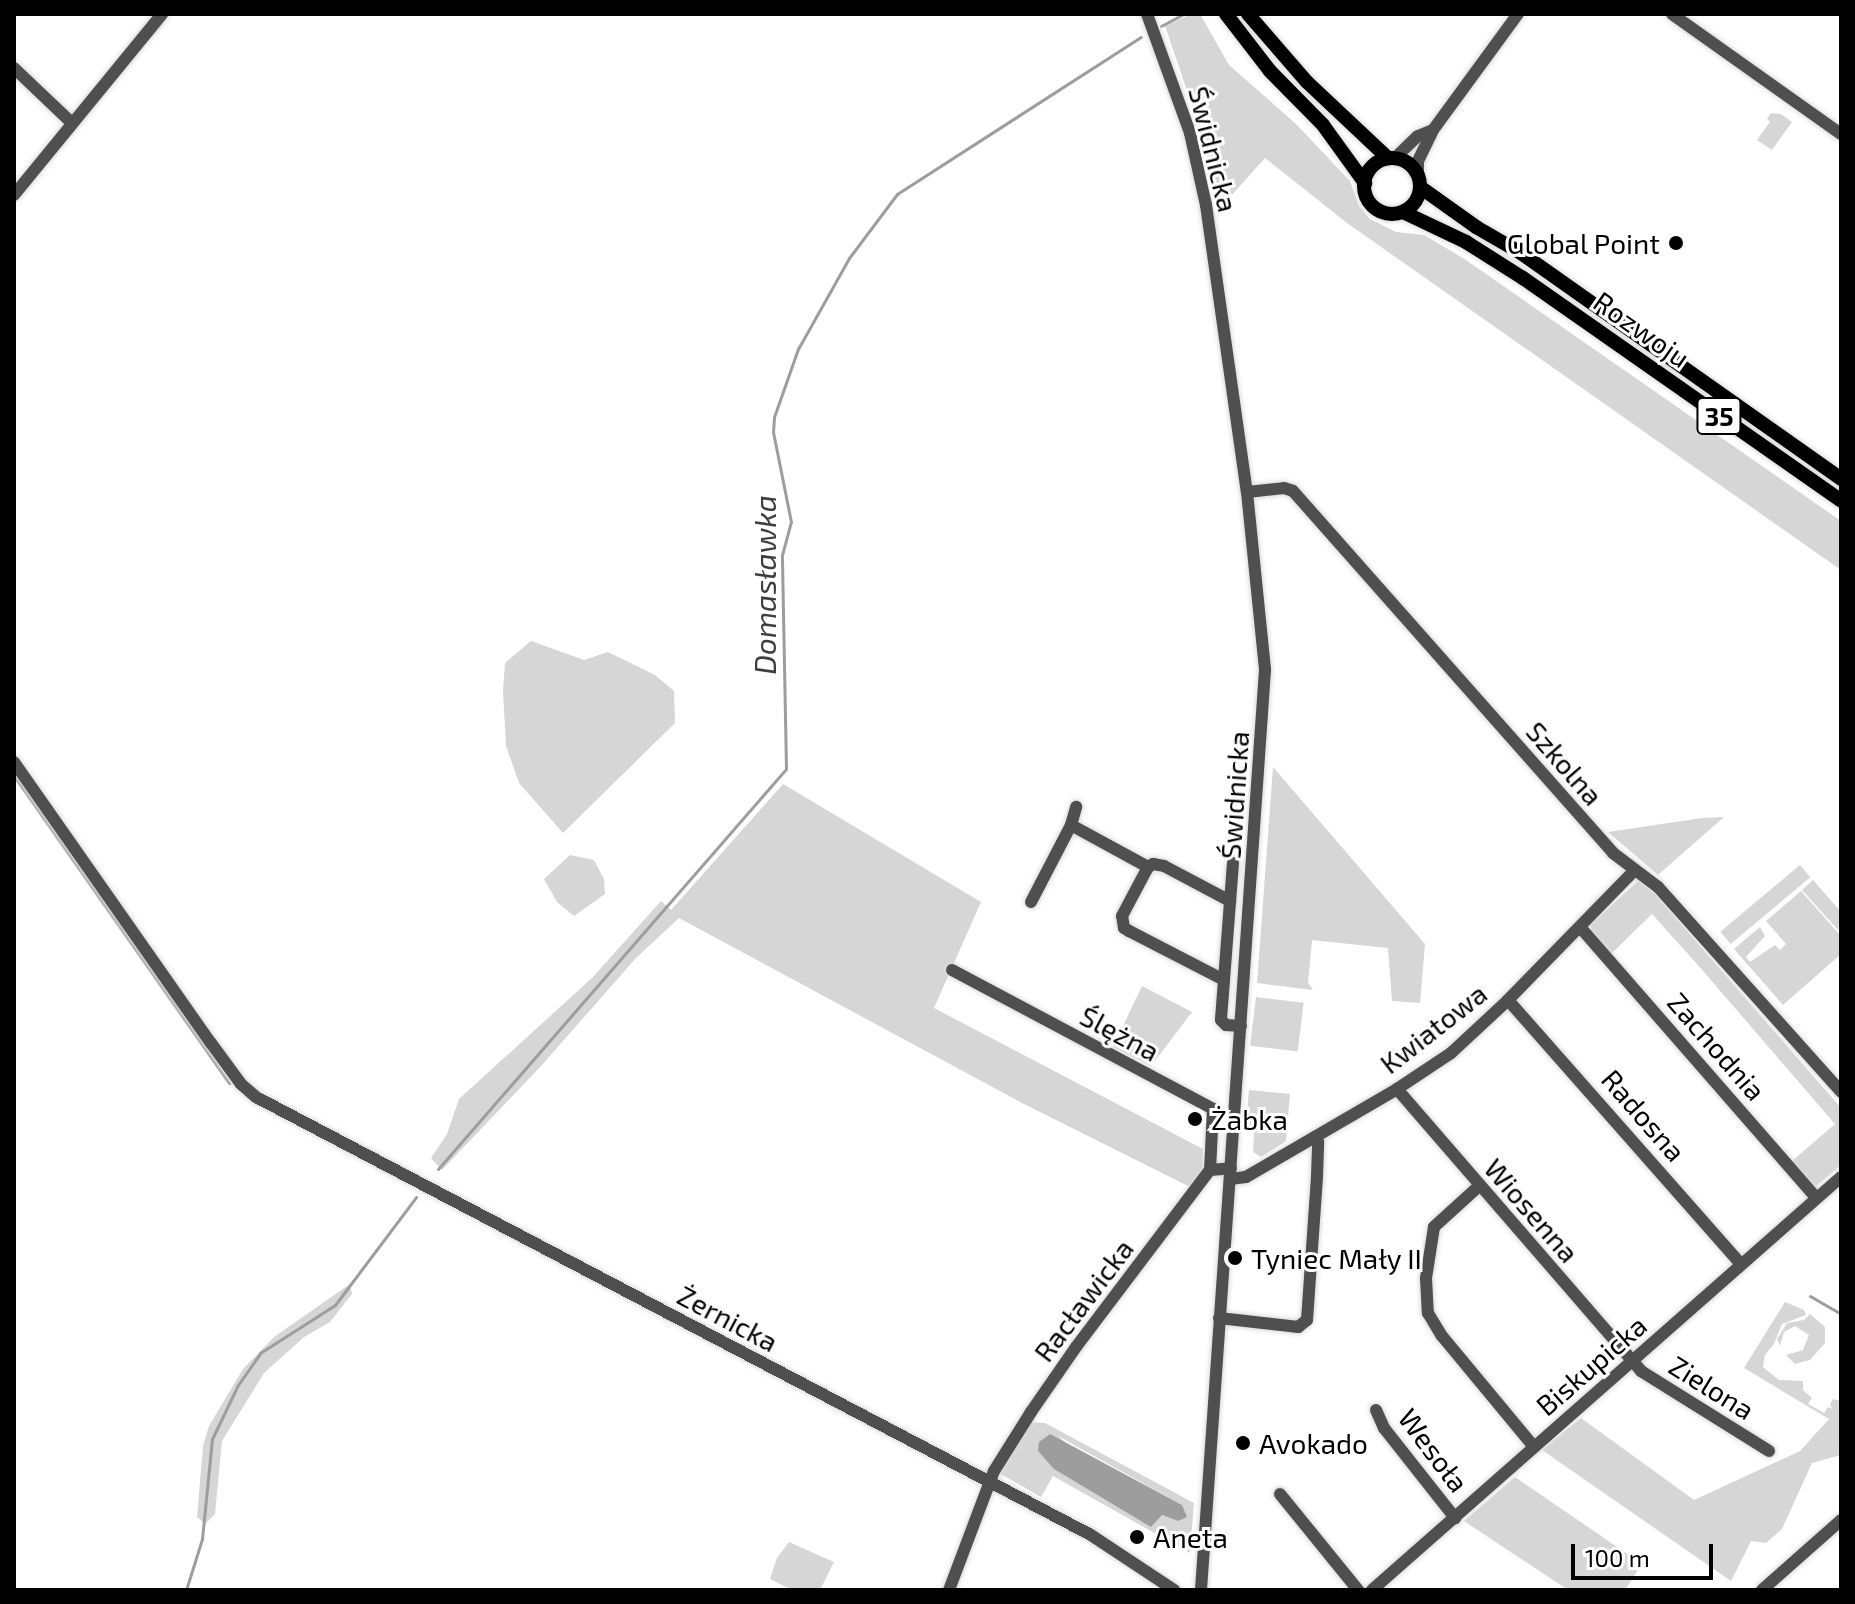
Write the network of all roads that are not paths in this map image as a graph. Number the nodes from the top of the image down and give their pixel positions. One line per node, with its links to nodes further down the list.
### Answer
1 (162, 14): 8 (street)
2 (1147, 14): 17 (street, Świdnicka)
3 (1226, 14): 13 (main road, 35)
4 (1248, 14): 11 (main road, 35)
5 (1518, 14): 9 (street)
6 (1672, 14): 10 (street)
7 (14, 68): 8 (street)
8 (72, 123): 14 (street)
9 (1433, 130): 11 (street); 12 (street)
10 (1841, 134)
11 (1392, 157): 12 (main road, 35); 13 (main road)
12 (1419, 181): 15 (main road); 16 (main road, Rozwoju / 35)
13 (1365, 183): 15 (main road, 35)
14 (14, 195)
15 (1405, 213): 18 (main road, Rozwoju / 35)
16 (1841, 479)
17 (1247, 492): 24 (street, Szkolna); 31 (street, Świdnicka)
18 (1841, 501)
19 (14, 762): 46 (street, Żernicka)
20 (1076, 807): 21 (street)
21 (1071, 825): 23 (street); 26 (street)
22 (1233, 863): 25 (street)
23 (1148, 867): 25 (street); 29 (street)
24 (1634, 871): 27 (street, Kwiatowa); 33 (street, Szkolna)
25 (1230, 901): 29 (street)
26 (1031, 902)
27 (1580, 927): 30 (street, Kwiatowa); 39 (street, Zachodnia)
28 (952, 970): 35 (street, Ślężna)
29 (1224, 980): 31 (street)
30 (1508, 1000): 32 (street, Kwiatowa); 40 (street, Radosna)
31 (1241, 1026): 36 (street, Świdnicka)
32 (1397, 1089): 34 (street, Kwiatowa); 38 (street, Wiosenna)
33 (1841, 1092)
34 (1315, 1137): 36 (street, Kwiatowa); 41 (street)
35 (1210, 1170): 36 (street); 46 (street, Racławicka)
36 (1230, 1174): 41 (street, Świdnicka)
37 (1841, 1177): 39 (street, Biskupicka)
38 (1479, 1186): 42 (street, Wiosenna); 44 (street)
39 (1816, 1198): 40 (street, Biskupicka)
40 (1741, 1264): 42 (street, Biskupicka)
41 (1219, 1318): 52 (street, Świdnicka)
42 (1632, 1362): 44 (street, Biskupicka); 45 (street, Zielona)
43 (1376, 1410): 48 (street, Wesoła)
44 (1534, 1447): 48 (street, Biskupicka)
45 (1769, 1451)
46 (992, 1482): 50 (street, Racławicka); 51 (street, Żernicka)
47 (1280, 1494): 53 (street)
48 (1455, 1518): 54 (street, Biskupicka)
49 (1841, 1520): 55 (street)
50 (949, 1590)
51 (1174, 1590)
52 (1201, 1590)
53 (1358, 1590)
54 (1372, 1590)
55 (1762, 1590)

